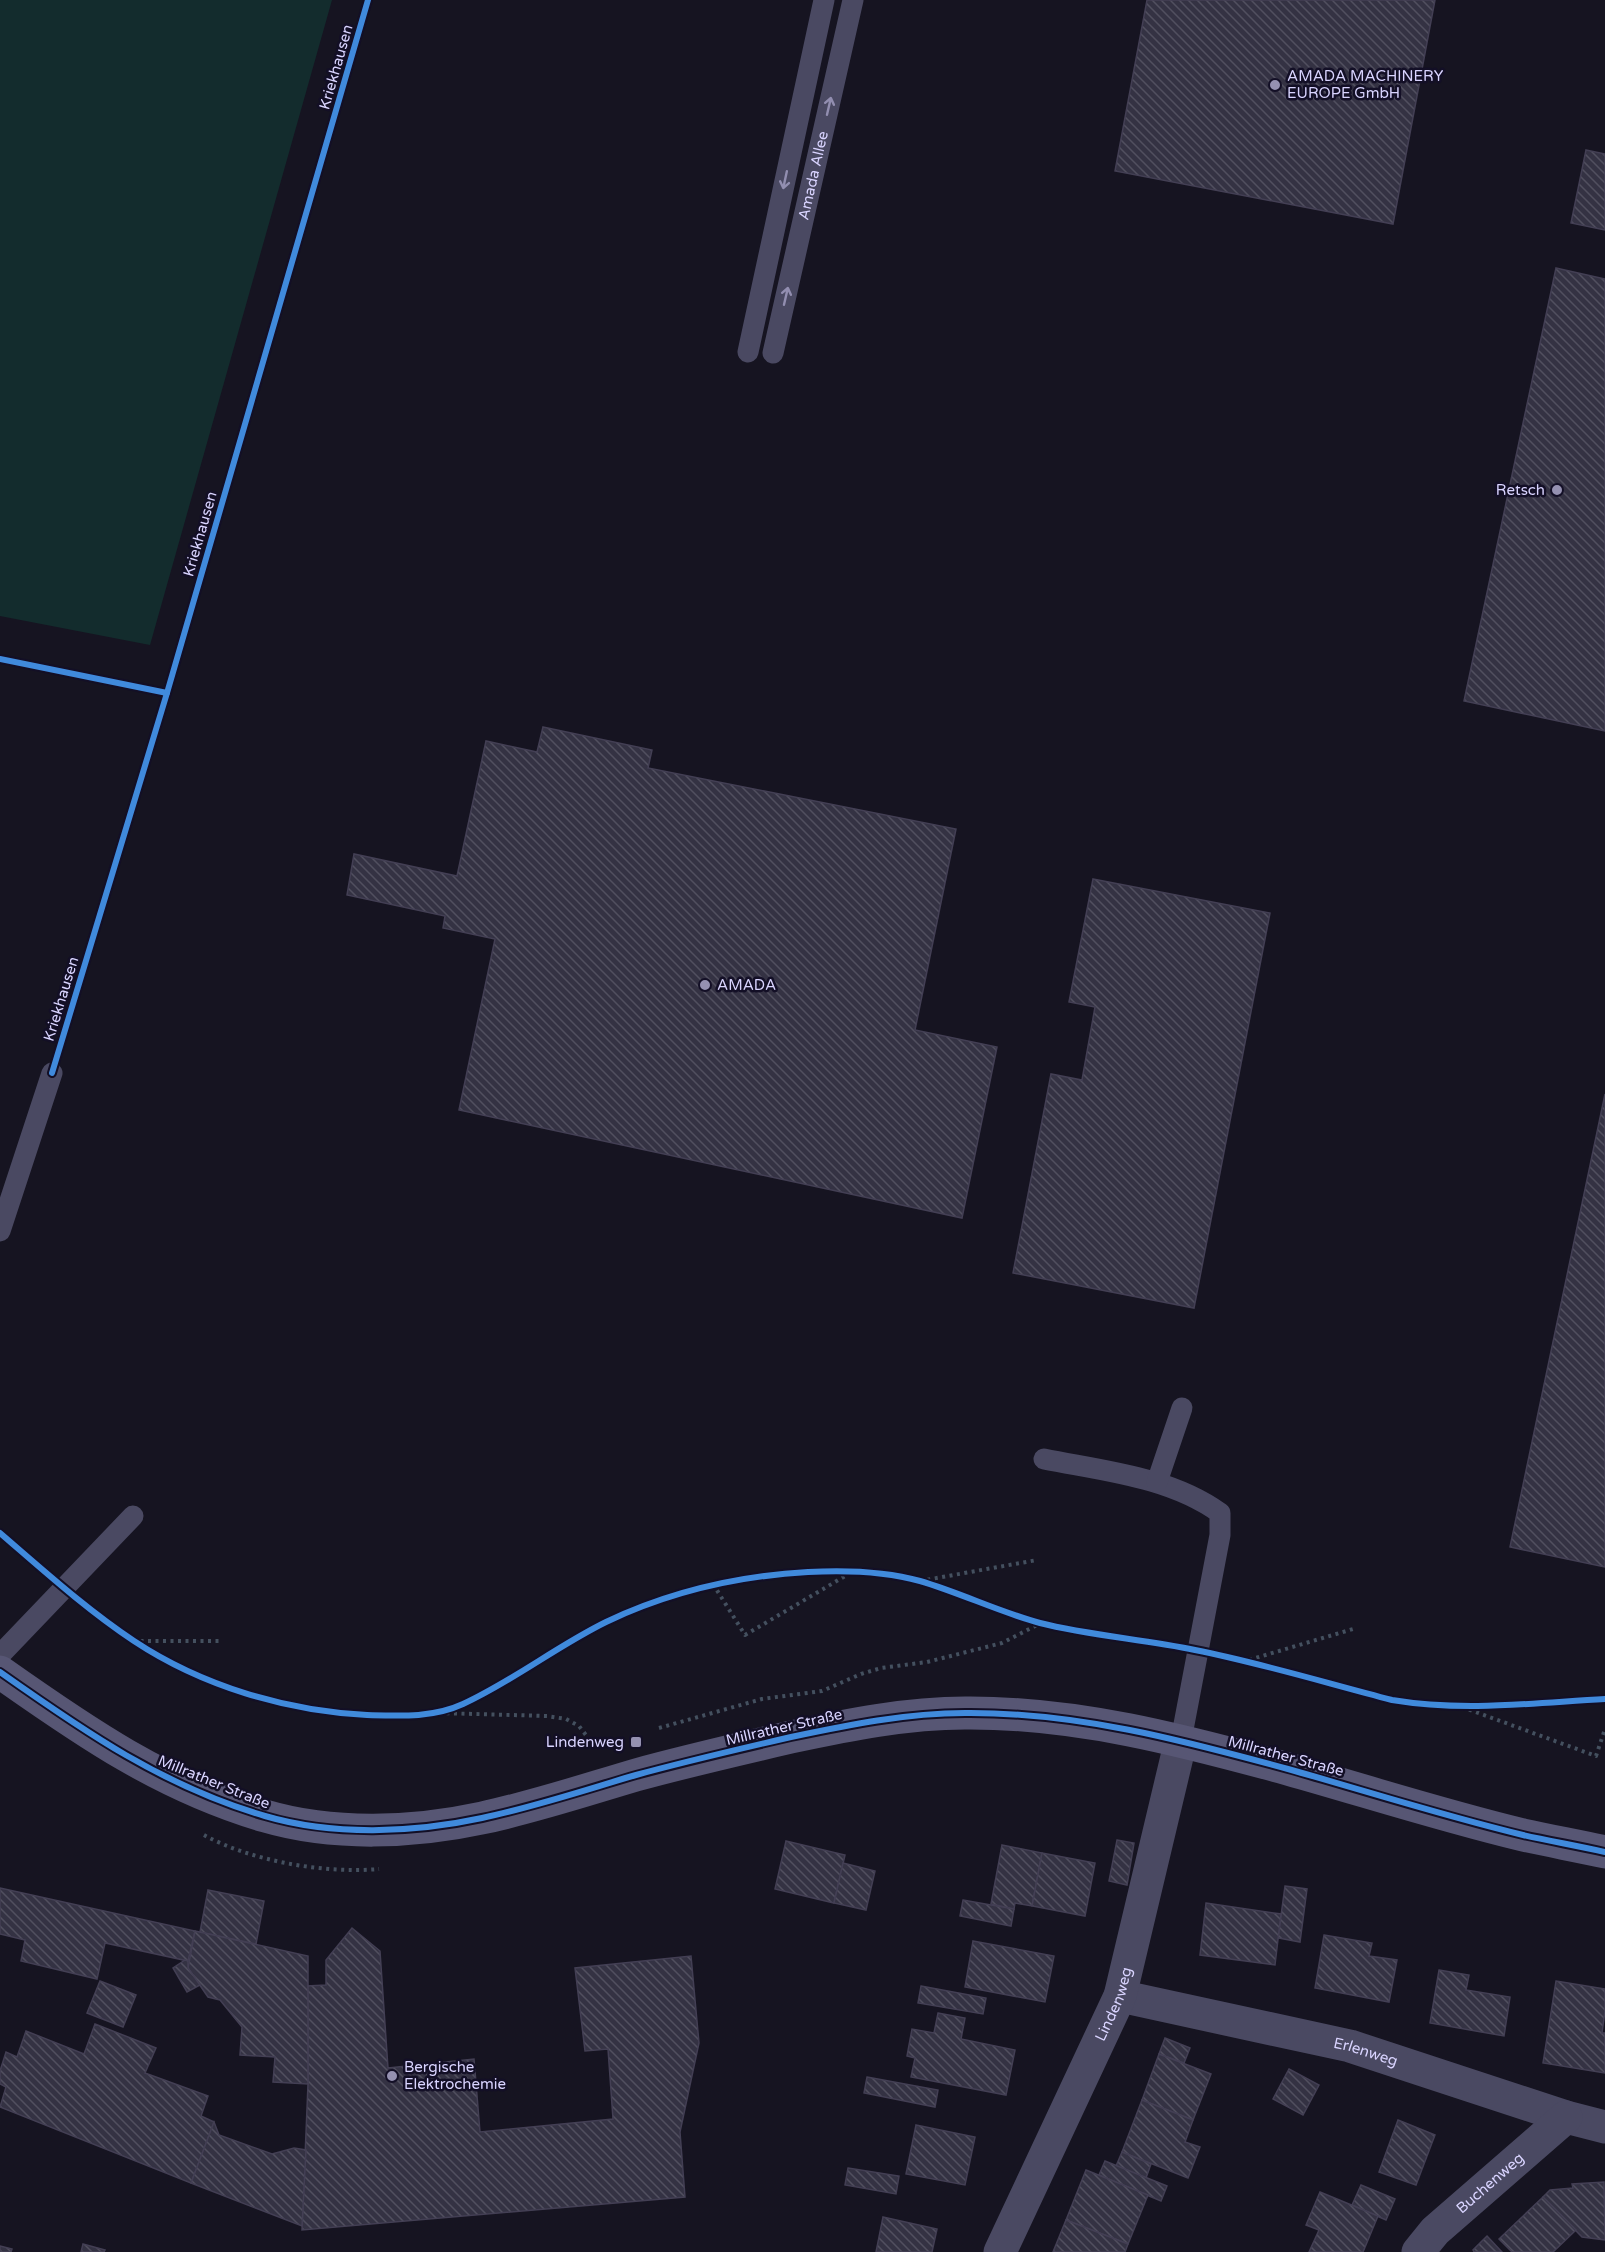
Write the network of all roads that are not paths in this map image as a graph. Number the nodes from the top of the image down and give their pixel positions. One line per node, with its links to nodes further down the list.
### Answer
1 (824, 0): 3 (lane, Amada Allee, one-way to 3)
2 (853, 0): 4 (lane, Amada Allee, one-way to 2)
3 (748, 352)
4 (773, 353)
5 (52, 1073): 6 (lane)
6 (0, 1231)
7 (1182, 1407): 9 (lane)
8 (1044, 1459): 9 (lane)
9 (1157, 1482): 13 (lane)
10 (133, 1516): 11 (lane)
11 (0, 1655)
12 (0, 1672): 13 (main road, Millrather Straße)
13 (1181, 1740): 14 (main road, Millrather Straße); 15 (street, Lindenweg)
14 (1605, 1852)
15 (1120, 1996): 16 (street, Erlenweg); 18 (street, Lindenweg)
16 (1566, 2117): 17 (street, Erlenweg); 19 (street, Buchenweg)
17 (1605, 2127)
18 (1000, 2252)
19 (1418, 2252)

